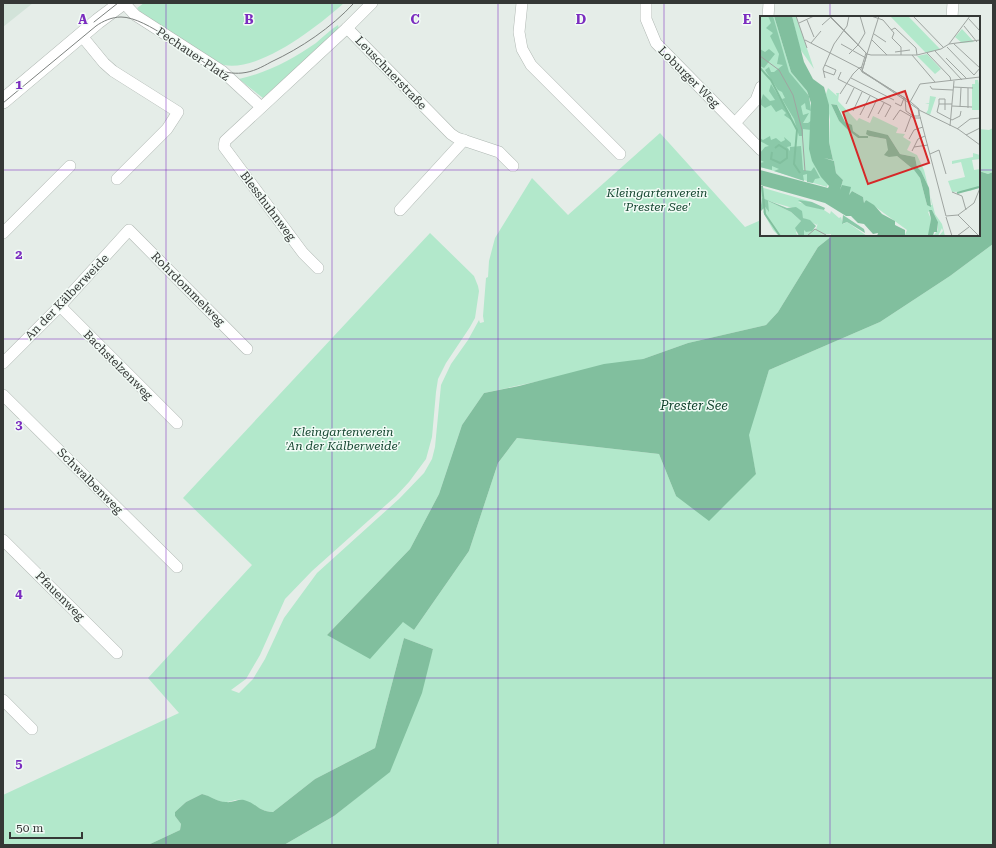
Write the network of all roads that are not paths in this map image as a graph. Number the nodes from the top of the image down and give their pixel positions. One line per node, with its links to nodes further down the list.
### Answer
1 (123, 3): 10 (main road); 13 (street, Pechauer Platz)
2 (372, 3): 9 (street)
3 (522, 3): 18 (street)
4 (646, 3): 14 (street, Loburger Weg)
5 (769, 3): 7 (street)
6 (953, 3): 8 (street)
7 (768, 16)
8 (952, 16)
9 (347, 28): 13 (street, Leuschnerstraße); 15 (street, Leuschnerstraße)
10 (81, 35): 12 (main road); 21 (street)
11 (760, 90): 14 (street)
12 (3, 100)
13 (261, 107): 16 (street, Leuschnerstraße)
14 (735, 123): 17 (street, Loburger Weg)
15 (464, 140): 20 (street, Leuschnerstraße); 22 (street)
16 (225, 141): 25 (street, Blesshuhnweg)
17 (760, 149)
18 (620, 154)
19 (70, 166): 24 (street)
20 (513, 166)
21 (117, 179)
22 (400, 210)
23 (129, 230): 26 (street, An der Kälberweide); 27 (street, Rohrdommelweg)
24 (3, 233)
25 (318, 268)
26 (60, 306): 28 (street, An der Kälberweide); 30 (street, Bachstelzenweg)
27 (247, 349)
28 (3, 363)
29 (3, 395): 32 (street, Schwalbenweg)
30 (177, 423)
31 (3, 540): 33 (street, Pfauenweg)
32 (177, 568)
33 (117, 653)
34 (3, 700): 35 (street)
35 (32, 729)

